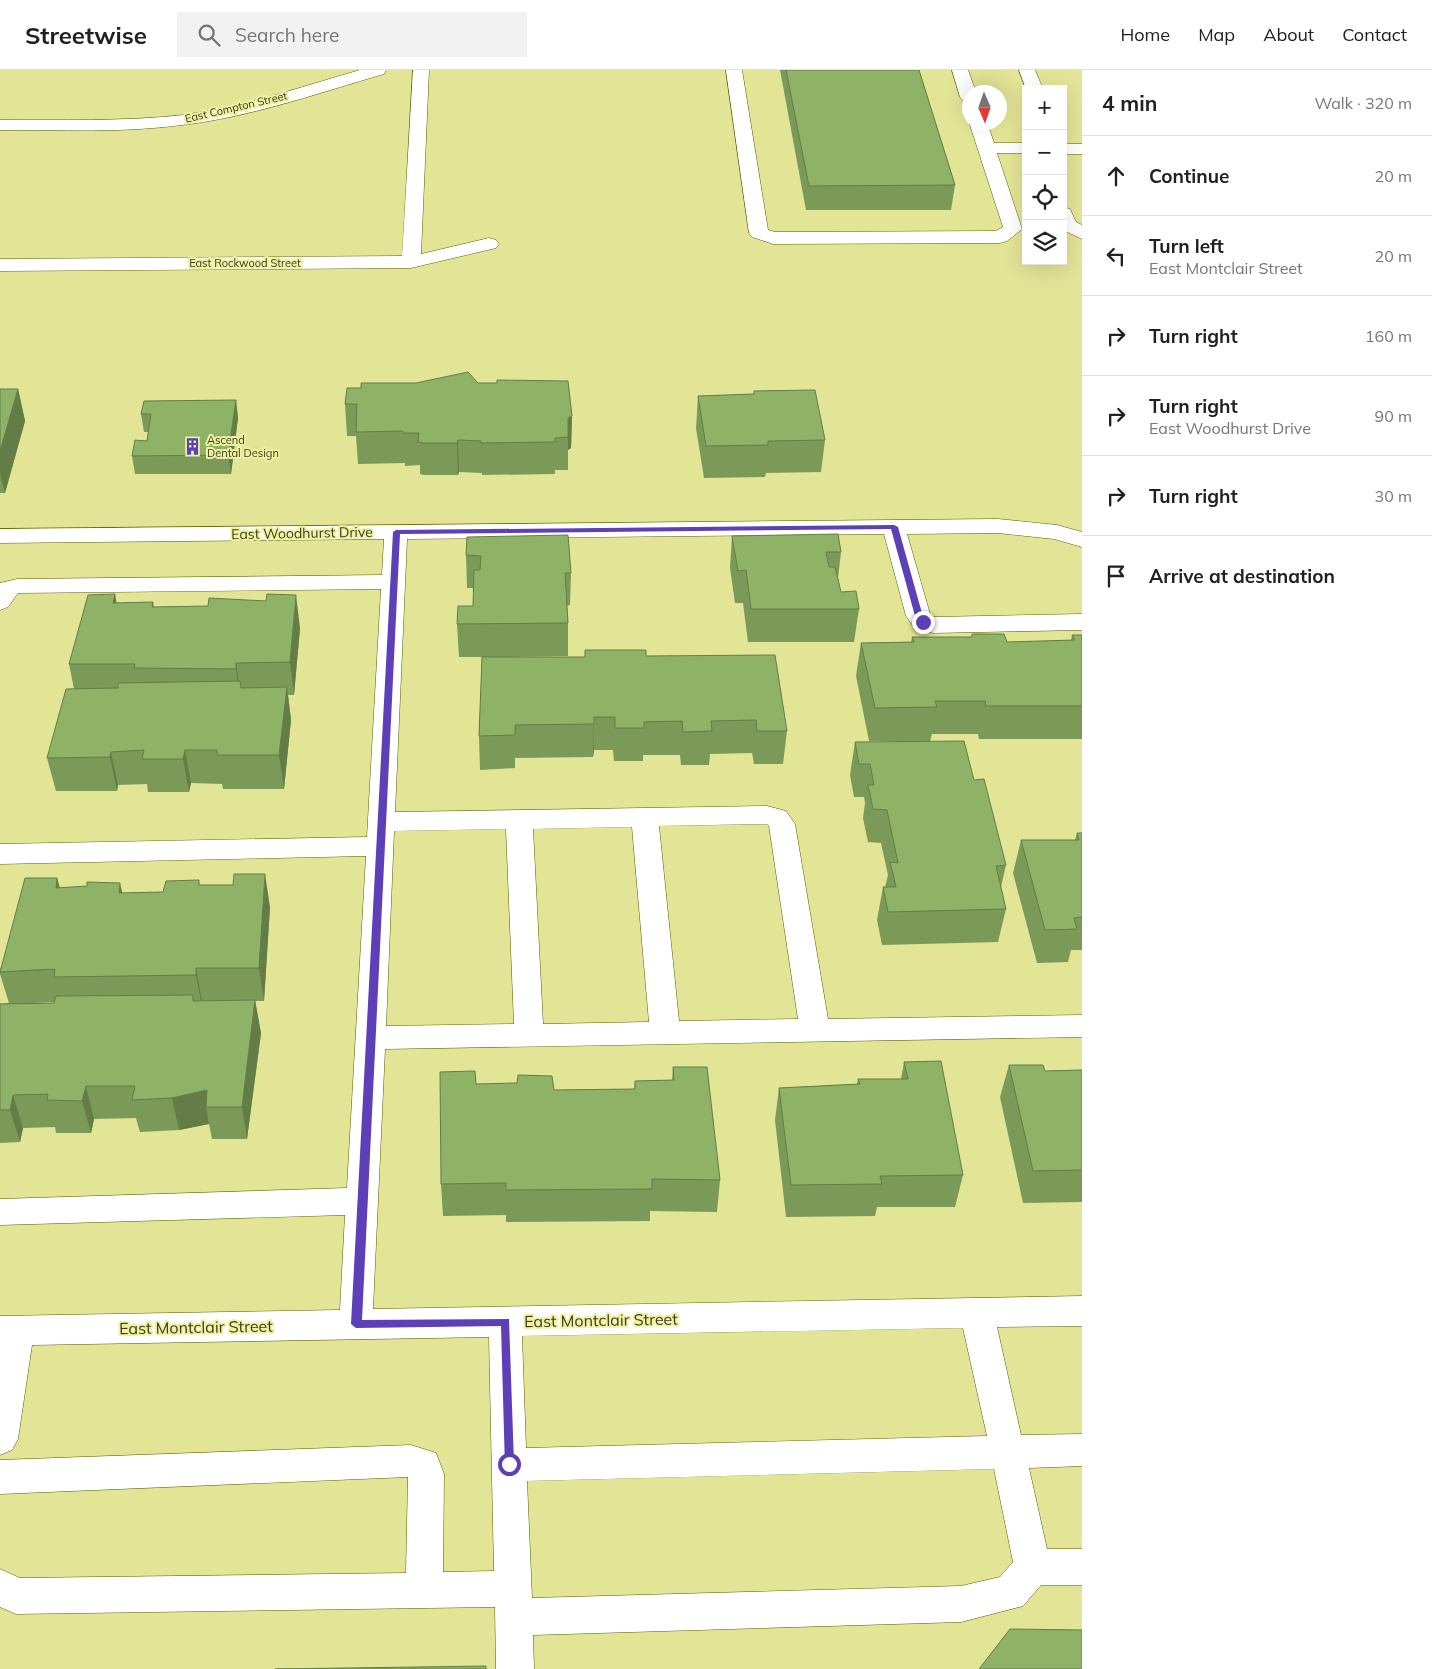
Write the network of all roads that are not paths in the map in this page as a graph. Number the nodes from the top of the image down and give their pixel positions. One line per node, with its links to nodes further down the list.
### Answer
1 (378, 70): 8 (street, East Compton Street)
2 (421, 70): 17 (street)
3 (734, 70): 10 (street)
4 (960, 70): 6 (street)
5 (1027, 70): 7 (street)
6 (966, 85)
7 (1033, 85)
8 (0, 125)
9 (981, 130): 10 (street)
10 (987, 148): 11 (street)
11 (1022, 148)
12 (1067, 148): 13 (street)
13 (1082, 149)
14 (1066, 220): 15 (street)
15 (1082, 233)
16 (489, 244): 17 (street, East Rockwood Street)
17 (411, 262): 18 (street, East Rockwood Street)
18 (0, 265)
19 (894, 527): 20 (street, East Woodhurst Drive); 22 (street, East Woodhurst Drive); 25 (street)
20 (396, 532): 21 (street, East Woodhurst Drive); 23 (street)
21 (0, 536)
22 (1082, 540)
23 (393, 582): 24 (street); 28 (street)
24 (0, 602)
25 (1082, 622)
26 (645, 818): 27 (street); 31 (street); 32 (street)
27 (520, 820): 28 (street); 33 (street)
28 (381, 834): 29 (street); 34 (street)
29 (0, 854)
30 (1082, 1026): 31 (street)
31 (815, 1031): 32 (street)
32 (665, 1033): 33 (street)
33 (529, 1035): 34 (street)
34 (371, 1038): 35 (street)
35 (362, 1200): 36 (street); 40 (street)
36 (0, 1212)
37 (1082, 1311): 38 (street, East Montclair Street)
38 (977, 1313): 39 (street, East Montclair Street); 44 (street)
39 (506, 1322): 40 (street, East Montclair Street); 45 (street)
40 (356, 1324): 41 (street, East Montclair Street)
41 (8, 1330): 42 (street)
42 (0, 1439)
43 (1082, 1450): 44 (street)
44 (1008, 1451): 45 (street); 48 (street)
45 (509, 1464): 51 (street)
46 (0, 1477): 50 (street)
47 (1082, 1566): 48 (street)
48 (1033, 1567): 51 (street)
49 (0, 1587): 50 (street)
50 (424, 1590): 51 (street)
51 (513, 1603): 52 (street)
52 (515, 1669)

